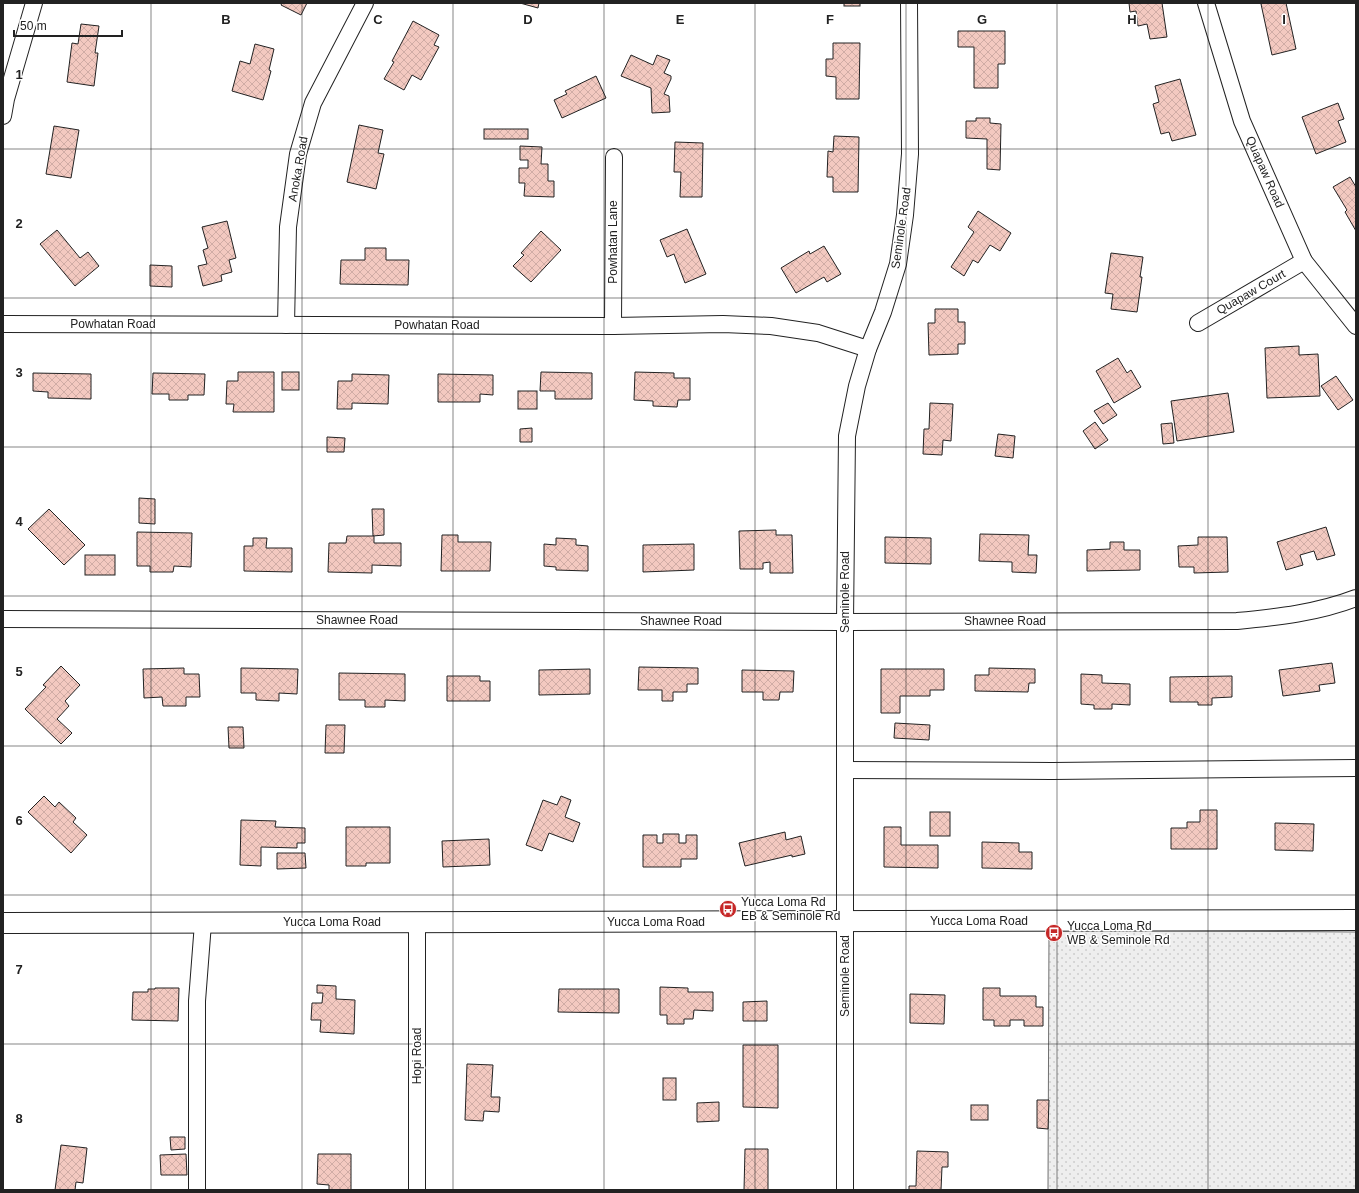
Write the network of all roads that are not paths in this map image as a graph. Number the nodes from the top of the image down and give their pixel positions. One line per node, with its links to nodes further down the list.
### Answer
1 (34, 3): 5 (street)
2 (365, 3): 10 (street, Anoka Road)
3 (909, 3): 13 (street, Seminole Road)
4 (1206, 3): 7 (street, Quapaw Road)
5 (3, 116)
6 (614, 157): 11 (street, Powhatan Lane)
7 (1304, 261): 8 (street, Quapaw Court); 12 (street, Quapaw Road)
8 (1198, 323)
9 (3, 324): 10 (street, Powhatan Road)
10 (286, 325): 11 (street, Powhatan Road)
11 (613, 326): 13 (street, Powhatan Road)
12 (1356, 326)
13 (868, 349): 16 (street, Seminole Road)
14 (1356, 598): 16 (street, Shawnee Road)
15 (3, 619): 16 (street, Shawnee Road)
16 (845, 622): 18 (street, Seminole Road)
17 (1356, 768): 18 (street)
18 (845, 770): 20 (street, Seminole Road)
19 (1356, 920): 20 (main road, Yucca Loma Road)
20 (845, 921): 21 (main road, Yucca Loma Road); 26 (street, Seminole Road)
21 (417, 922): 23 (main road, Yucca Loma Road); 25 (street, Hopi Road)
22 (3, 923): 23 (main road, Yucca Loma Road)
23 (203, 923): 24 (street)
24 (197, 1190)
25 (417, 1190)
26 (845, 1190)

